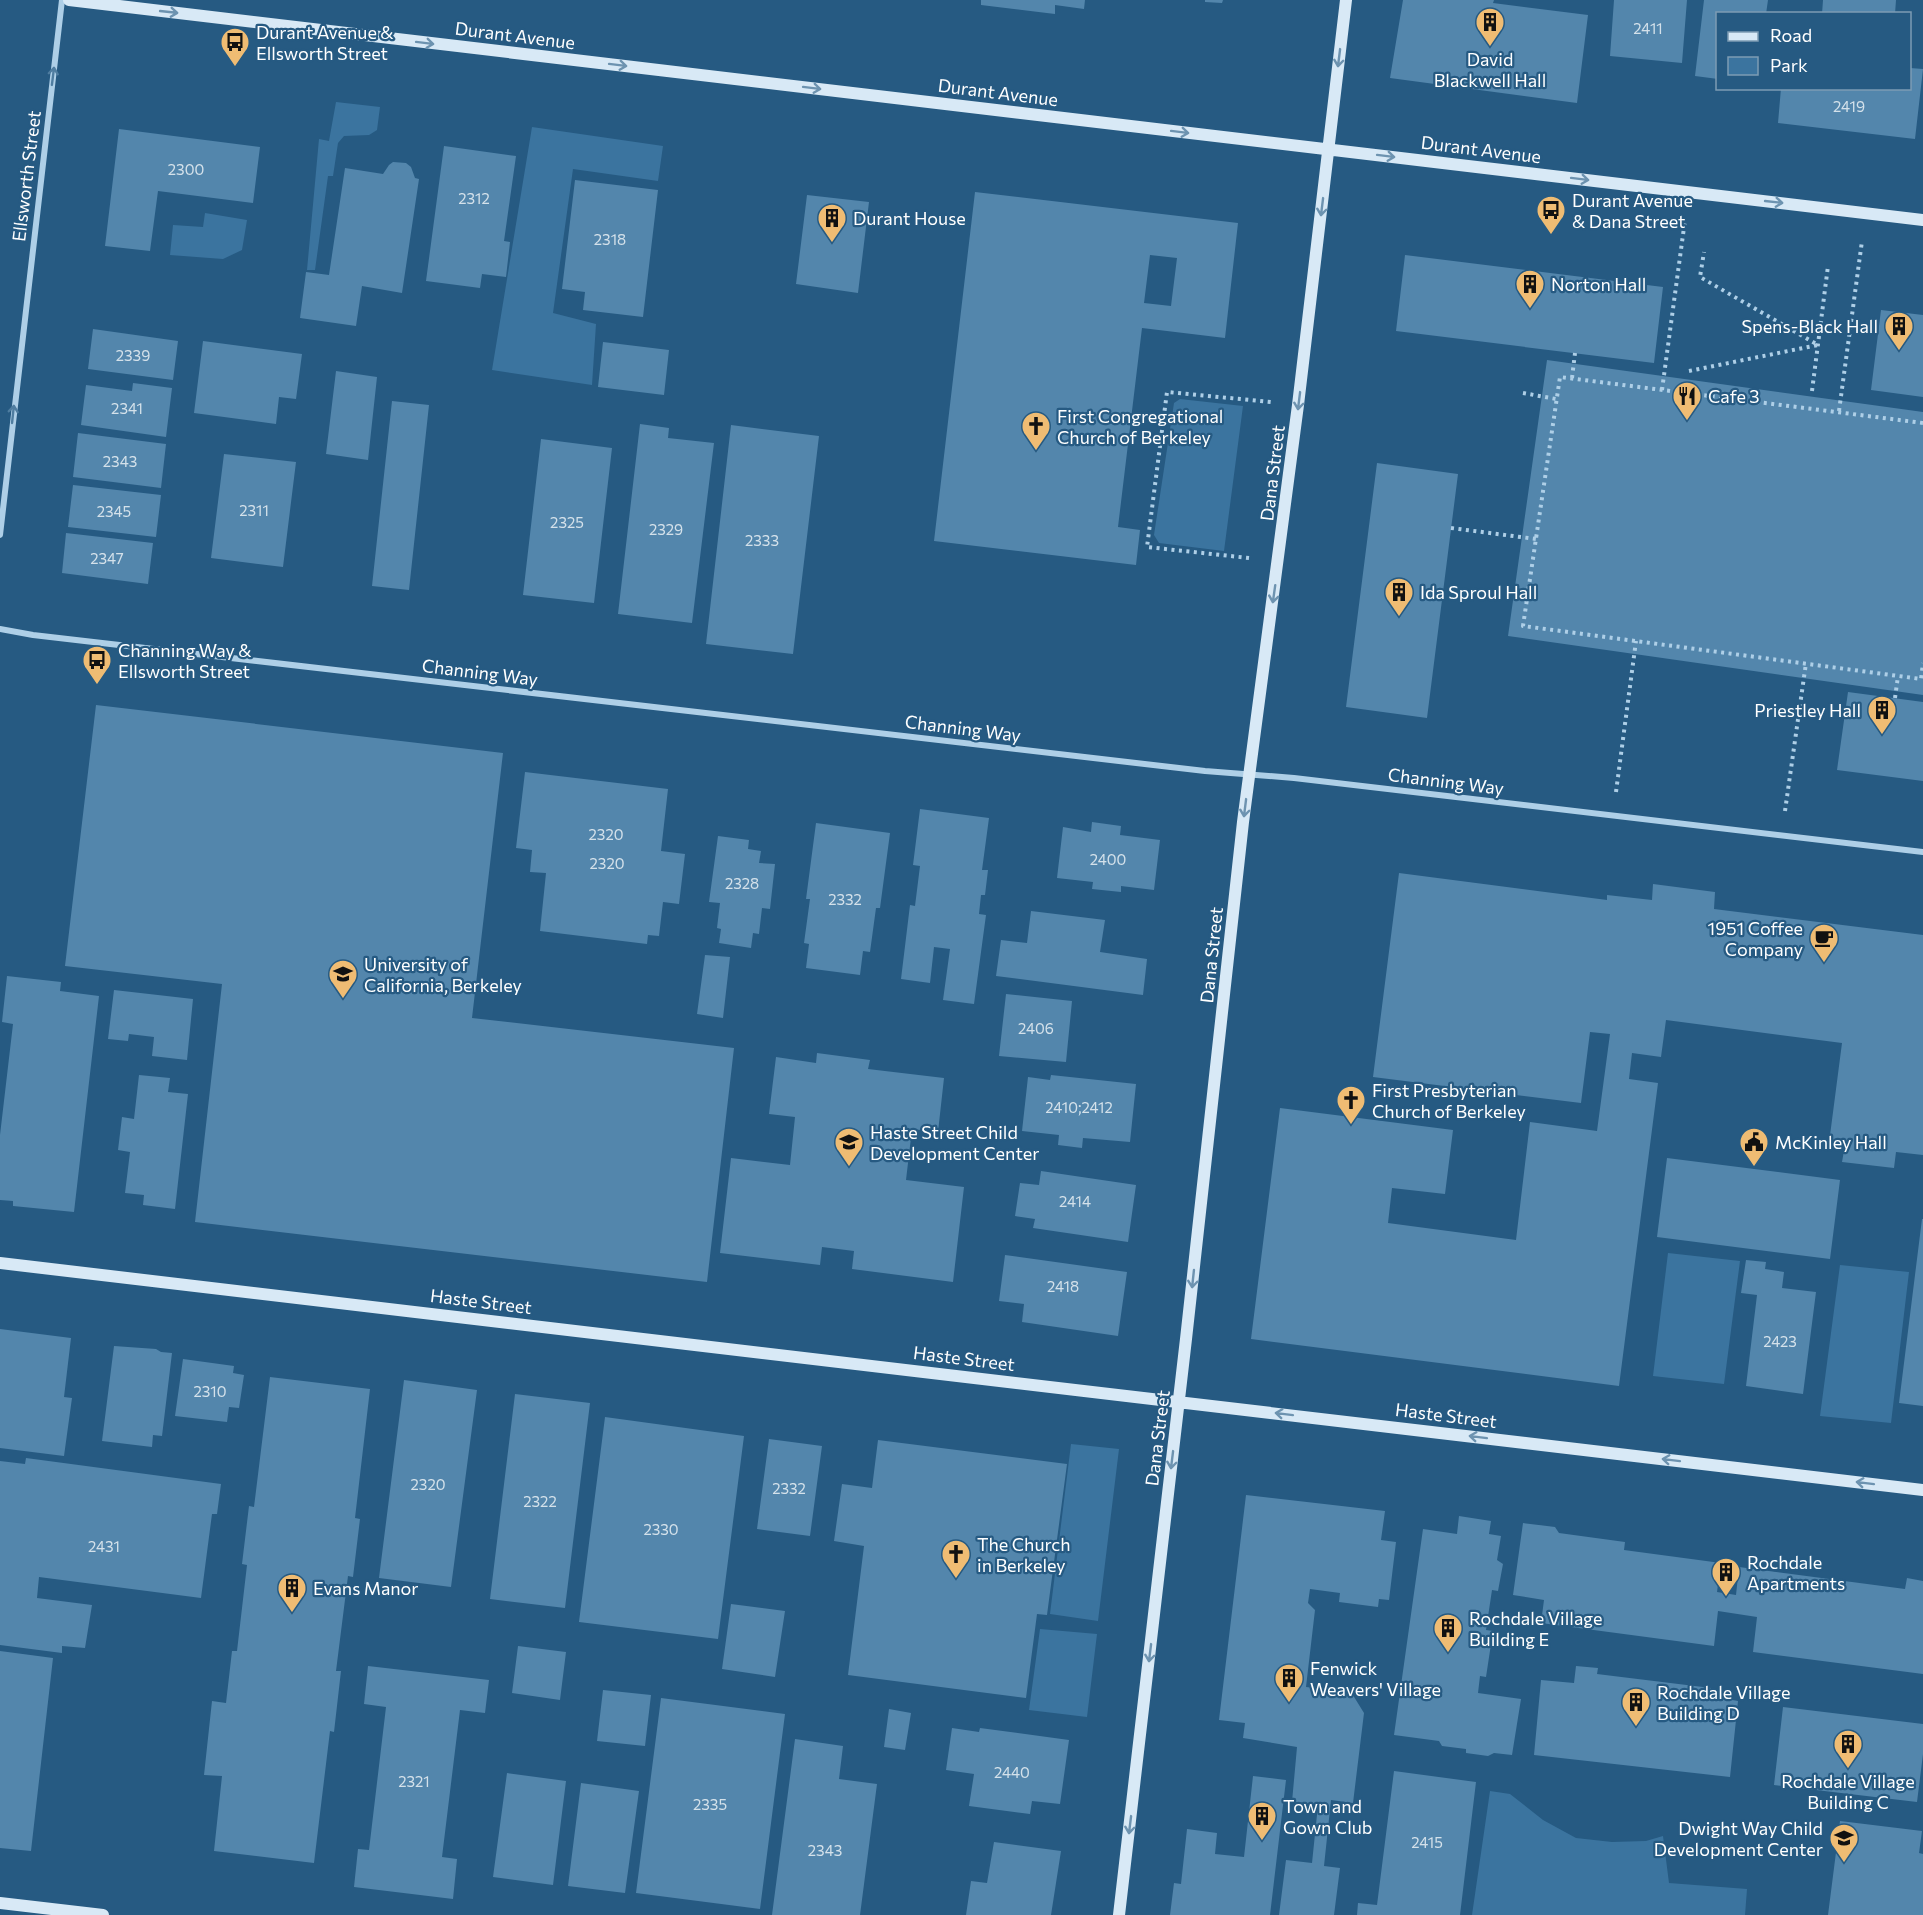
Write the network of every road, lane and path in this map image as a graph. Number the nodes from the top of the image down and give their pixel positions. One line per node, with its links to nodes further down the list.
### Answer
1 (62, 0): 22 (street, Ellsworth Street, one-way to 1)
2 (69, 0): 4 (main road, Durant Avenue, one-way to 4)
3 (1346, 0): 4 (main road, Dana Street, one-way to 4)
4 (1328, 149): 5 (main road, Durant Avenue, one-way to 5); 18 (main road, Dana Street, one-way to 18)
5 (1689, 192): 6 (main road, Durant Avenue, one-way to 6); 14 (path)
6 (1866, 213): 7 (main road, Durant Avenue); 19 (path)
7 (1923, 220)
8 (1704, 252): 10 (path)
9 (1828, 266): 10 (path)
10 (1818, 345): 12 (path); 15 (path)
11 (1575, 353): 13 (path)
12 (1689, 371)
13 (1572, 378): 14 (path); 17 (path)
14 (1662, 390): 19 (path)
15 (1812, 391)
16 (1523, 393): 17 (path)
17 (1556, 399): 23 (path)
18 (1298, 405): 24 (main road, Dana Street); 24 (path)
19 (1839, 411): 20 (path)
20 (1923, 423)
21 (1451, 528): 23 (path)
22 (0, 535)
23 (1536, 539): 26 (path)
24 (1278, 561): 31 (main road, Dana Street, one-way to 31)
25 (0, 629): 31 (street, Channing Way)
26 (1636, 641): 27 (path); 32 (path)
27 (1806, 663): 29 (path); 33 (path)
28 (1923, 663): 29 (path)
29 (1898, 676): 30 (path)
30 (1895, 698)
31 (1250, 774): 32 (street, Channing Way); 36 (main road, Dana Street, one-way to 36)
32 (1613, 816): 33 (street, Channing Way)
33 (1782, 835): 34 (street, Channing Way)
34 (1923, 852)
35 (0, 1263): 36 (main road, Haste Street)
36 (1179, 1402): 37 (main road, Haste Street, one-way to 36); 40 (main road, Dana Street, one-way to 40)
37 (1923, 1490)
38 (0, 1903): 39 (main road)
39 (103, 1915)
40 (1119, 1915)

